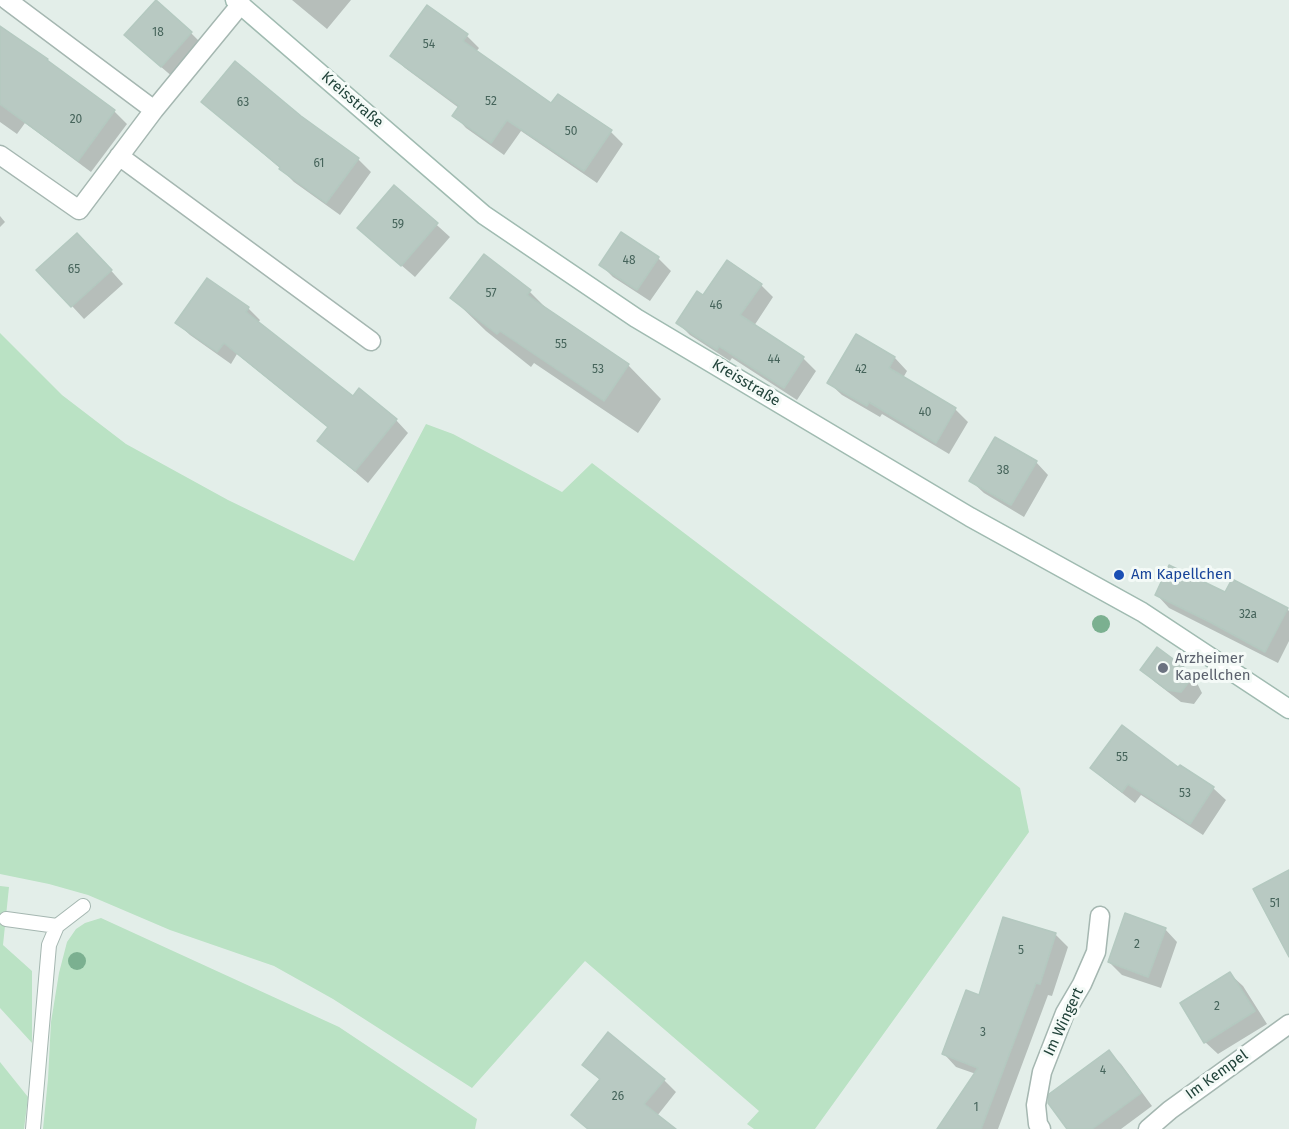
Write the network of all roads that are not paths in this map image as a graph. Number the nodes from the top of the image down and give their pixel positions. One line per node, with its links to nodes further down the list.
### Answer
1 (6, 0): 3 (street)
2 (238, 2): 3 (street); 7 (street, Kreisstraße)
3 (153, 111): 5 (street)
4 (0, 156): 5 (street)
5 (119, 156): 6 (street)
6 (370, 340)
7 (1289, 709)
8 (83, 906): 11 (lane)
9 (1100, 916): 14 (street, Im Wingert)
10 (6, 919): 11 (lane)
11 (57, 926): 13 (lane)
12 (1289, 1024): 15 (street, Im Kempel)
13 (33, 1129)
14 (1041, 1129)
15 (1148, 1129)

